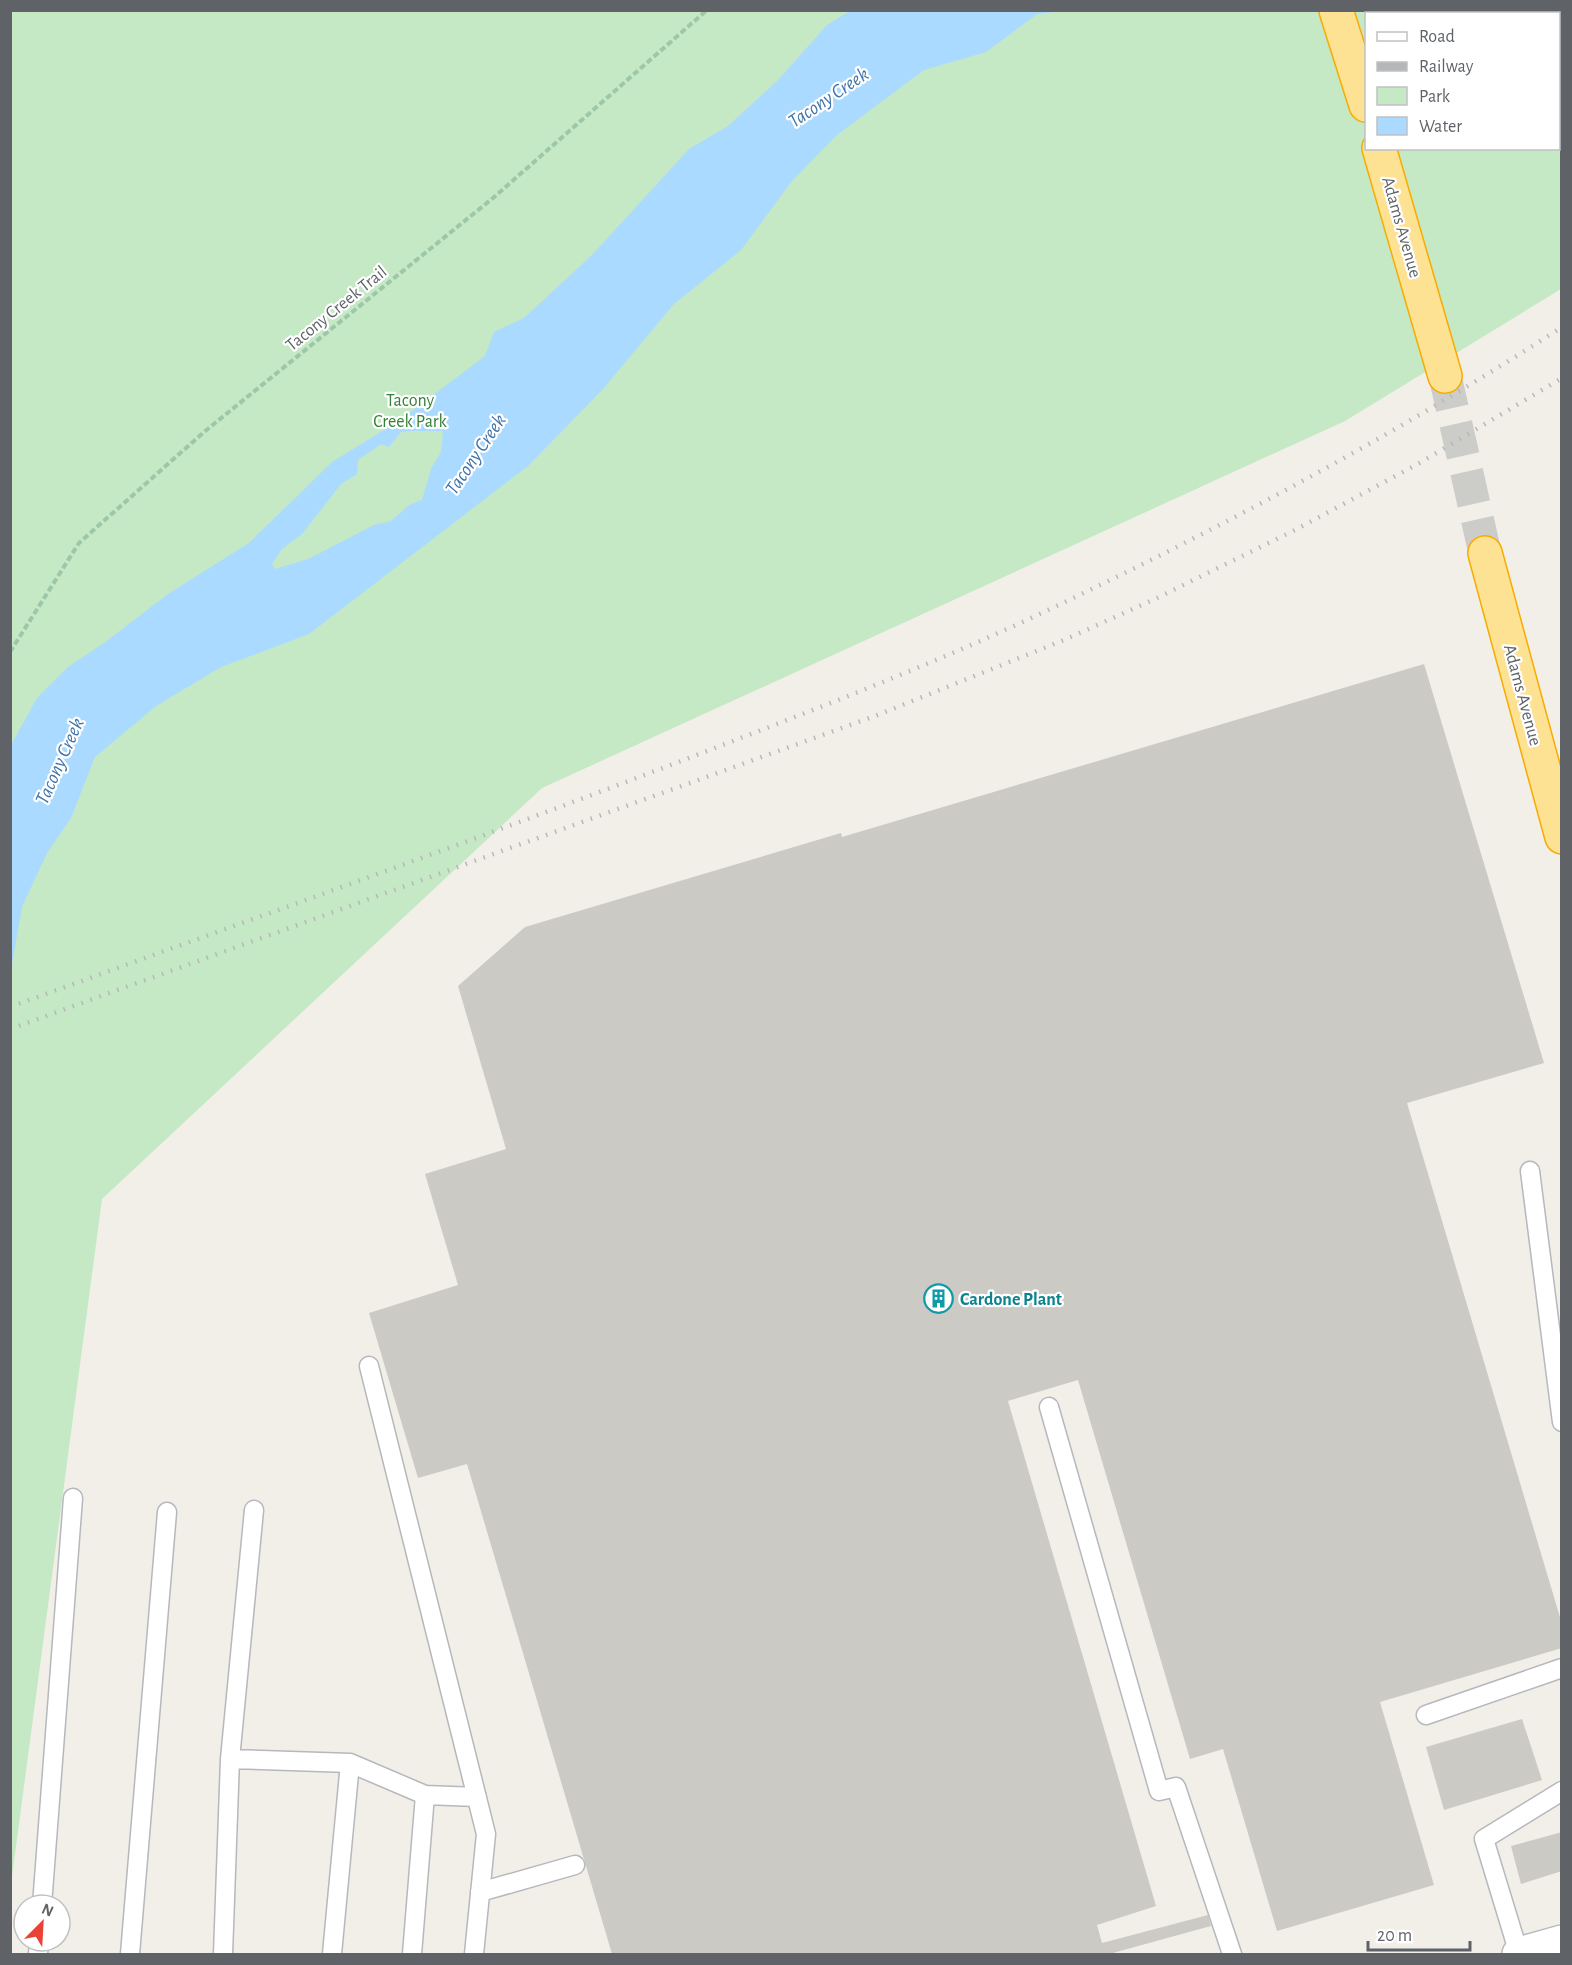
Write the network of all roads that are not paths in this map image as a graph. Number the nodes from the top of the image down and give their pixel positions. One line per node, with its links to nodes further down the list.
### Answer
1 (1336, 10): 2 (highway)
2 (1365, 102)
3 (1380, 150): 4 (highway, Adams Avenue)
4 (1444, 375)
5 (1485, 553): 6 (highway, Adams Avenue)
6 (1562, 837)
7 (1530, 1171): 10 (lane)
8 (369, 1366): 20 (lane)
9 (1049, 1407): 30 (lane)
10 (1562, 1422)
11 (73, 1498): 23 (lane)
12 (254, 1510): 16 (lane)
13 (167, 1512): 25 (lane)
14 (1562, 1668): 15 (lane)
15 (1426, 1715)
16 (230, 1759): 17 (lane); 26 (lane)
17 (350, 1763): 19 (lane); 27 (lane)
18 (1562, 1791): 31 (lane)
19 (424, 1795): 20 (lane); 28 (lane)
20 (477, 1797): 22 (lane)
21 (575, 1865): 22 (lane)
22 (480, 1892): 29 (lane)
23 (43, 1893)
24 (1562, 1942): 31 (main road)
25 (130, 1954)
26 (223, 1954)
27 (332, 1954)
28 (412, 1954)
29 (474, 1954)
30 (1232, 1954)
31 (1519, 1954)

